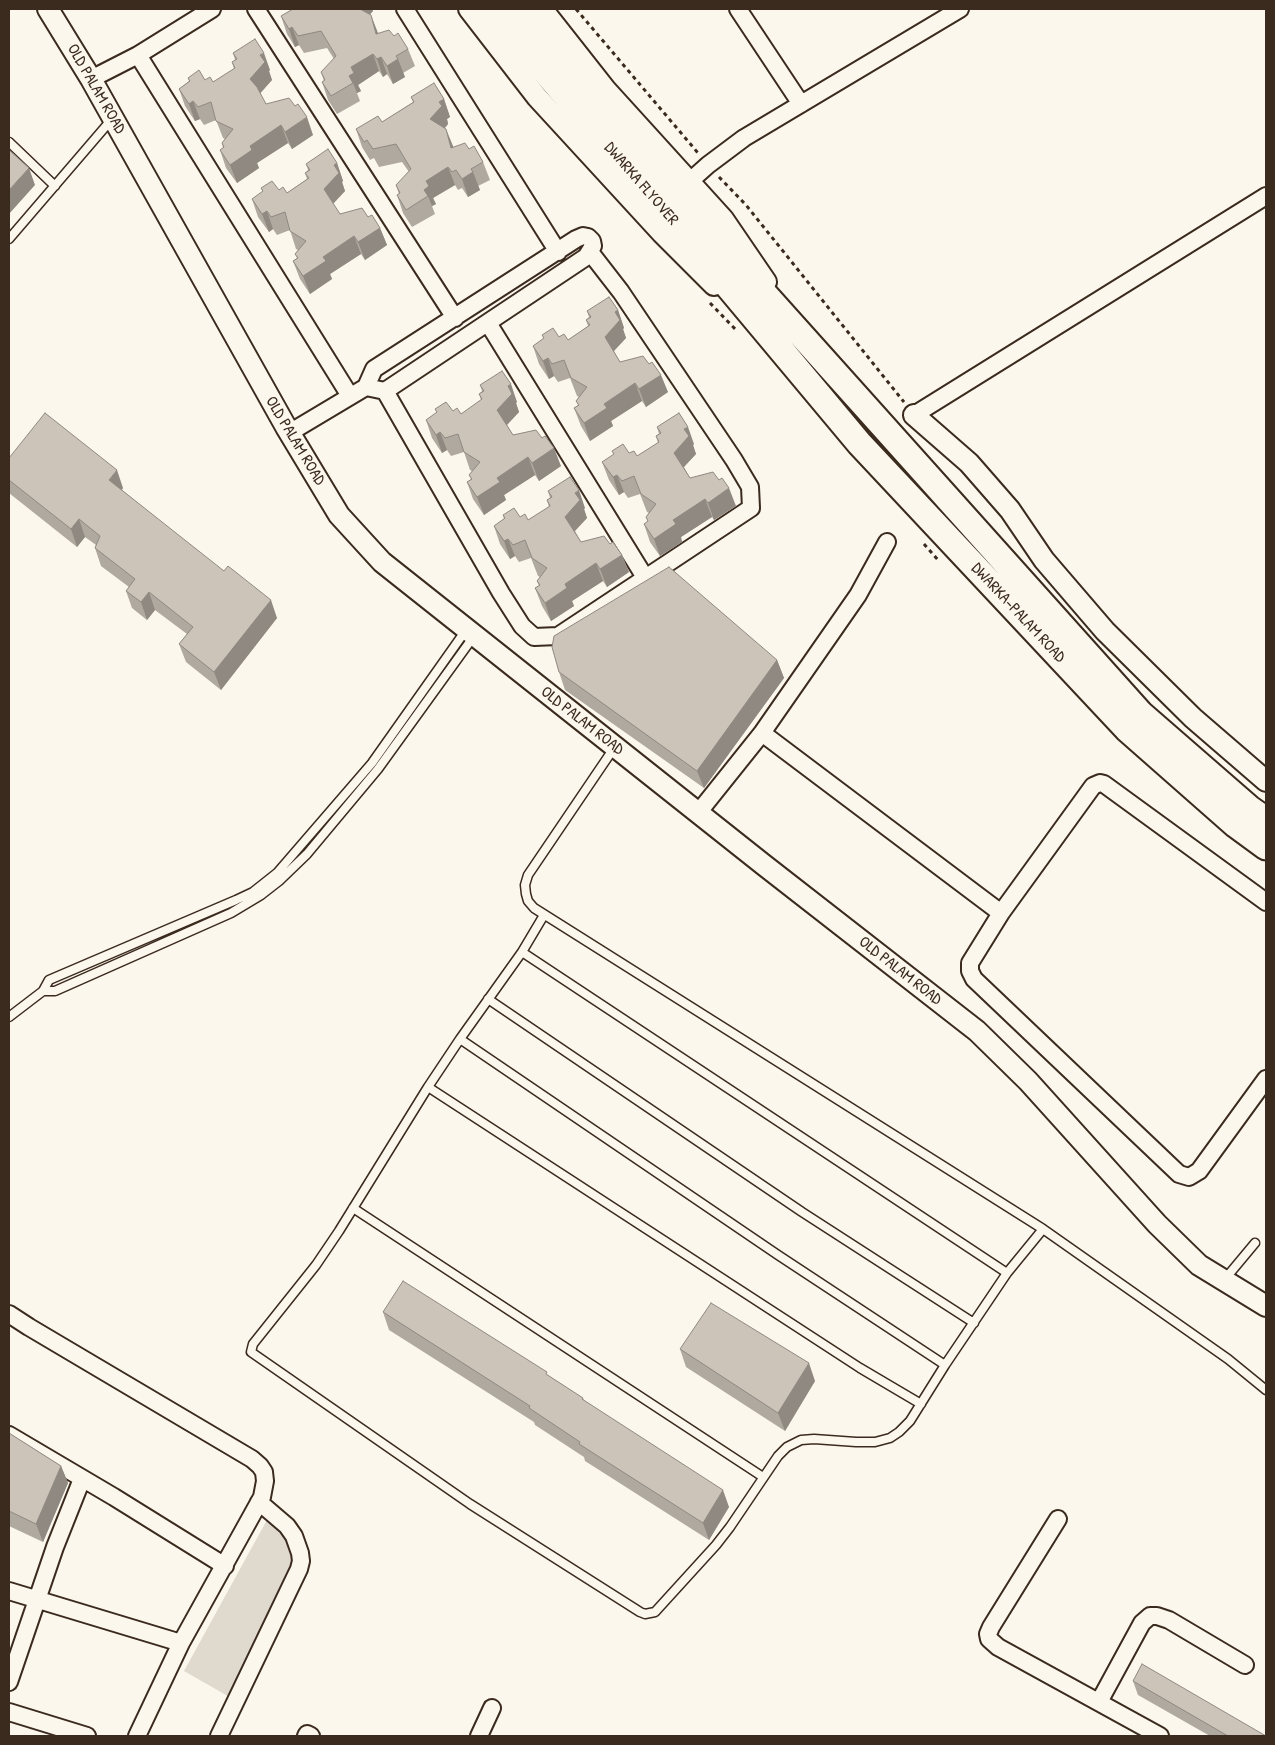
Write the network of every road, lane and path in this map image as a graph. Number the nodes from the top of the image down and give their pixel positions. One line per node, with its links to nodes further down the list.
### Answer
1 (48, 9): 12 (street, OLD PALAM ROAD)
2 (212, 9): 11 (street)
3 (256, 9): 23 (street)
4 (405, 9): 20 (street)
5 (469, 9): 26 (street)
6 (494, 9): 22 (main road, DWARKA FLYOVER)
7 (521, 9): 22 (main road, DWARKA FLYOVER)
8 (542, 9): 16 (street)
9 (738, 9): 13 (street)
10 (960, 9): 13 (street)
11 (138, 55): 12 (street); 29 (street)
12 (91, 79): 14 (street, OLD PALAM ROAD)
13 (801, 104): 16 (street)
14 (113, 118): 17 (lane); 31 (street, OLD PALAM ROAD)
15 (9, 142): 17 (lane)
16 (689, 182): 25 (street)
17 (55, 186): 19 (lane)
18 (1266, 196): 30 (street)
19 (9, 239)
20 (558, 252): 21 (street); 23 (street)
21 (590, 252): 24 (street); 33 (street)
22 (744, 288): 25 (main road, DWARKA FLYOVER); 26 (main road, DWARKA FLYOVER)
23 (455, 318): 27 (street)
24 (488, 323): 28 (street); 33 (street)
25 (804, 338): 39 (main road, DWARKA-PALAM ROAD)
26 (788, 358): 40 (main road, DWARKA-PALAM ROAD)
27 (366, 387): 28 (street); 29 (street)
28 (385, 391): 33 (street)
29 (350, 396): 31 (street)
30 (914, 415): 37 (street)
31 (289, 433): 34 (street, OLD PALAM ROAD)
32 (887, 542): 35 (street)
33 (646, 579)
34 (470, 633): 36 (street, OLD PALAM ROAD); 45 (lane); 45 (lane)
35 (762, 733): 38 (street); 42 (street)
36 (614, 746): 38 (street, OLD PALAM ROAD); 43 (lane)
37 (1266, 781)
38 (698, 813): 55 (street, OLD PALAM ROAD)
39 (1266, 820)
40 (1266, 847)
41 (1266, 902): 42 (street)
42 (1001, 914): 49 (street)
43 (544, 915): 44 (lane); 52 (lane)
44 (522, 952): 46 (lane); 54 (lane)
45 (43, 991): 47 (lane)
46 (488, 999): 48 (lane); 58 (lane)
47 (9, 1018)
48 (460, 1039): 50 (lane); 59 (lane)
49 (1266, 1079)
50 (428, 1086): 51 (lane); 61 (lane)
51 (353, 1208): 63 (lane); 63 (lane)
52 (1043, 1229): 54 (lane); 60 (lane)
53 (1255, 1243): 55 (lane)
54 (1007, 1273): 58 (lane)
55 (1224, 1280): 56 (street, OLD PALAM ROAD)
56 (1266, 1306)
57 (9, 1314): 65 (street)
58 (974, 1324): 59 (lane)
59 (945, 1365): 61 (lane)
60 (1266, 1390)
61 (921, 1404): 63 (lane)
62 (9, 1435): 64 (street)
63 (763, 1477)
64 (82, 1479): 67 (street); 69 (street)
65 (260, 1502): 67 (street); 78 (street)
66 (1058, 1519): 73 (street)
67 (225, 1566): 70 (street)
68 (9, 1591): 69 (street)
69 (36, 1600): 70 (street); 72 (street)
70 (181, 1644): 77 (street)
71 (1245, 1665): 73 (street)
72 (9, 1682)
73 (1099, 1702): 82 (street)
74 (492, 1708): 81 (street)
75 (9, 1712): 76 (street)
76 (87, 1736)
77 (137, 1736)
78 (219, 1736)
79 (306, 1736): 80 (street)
80 (311, 1736)
81 (479, 1736)
82 (1160, 1736)

